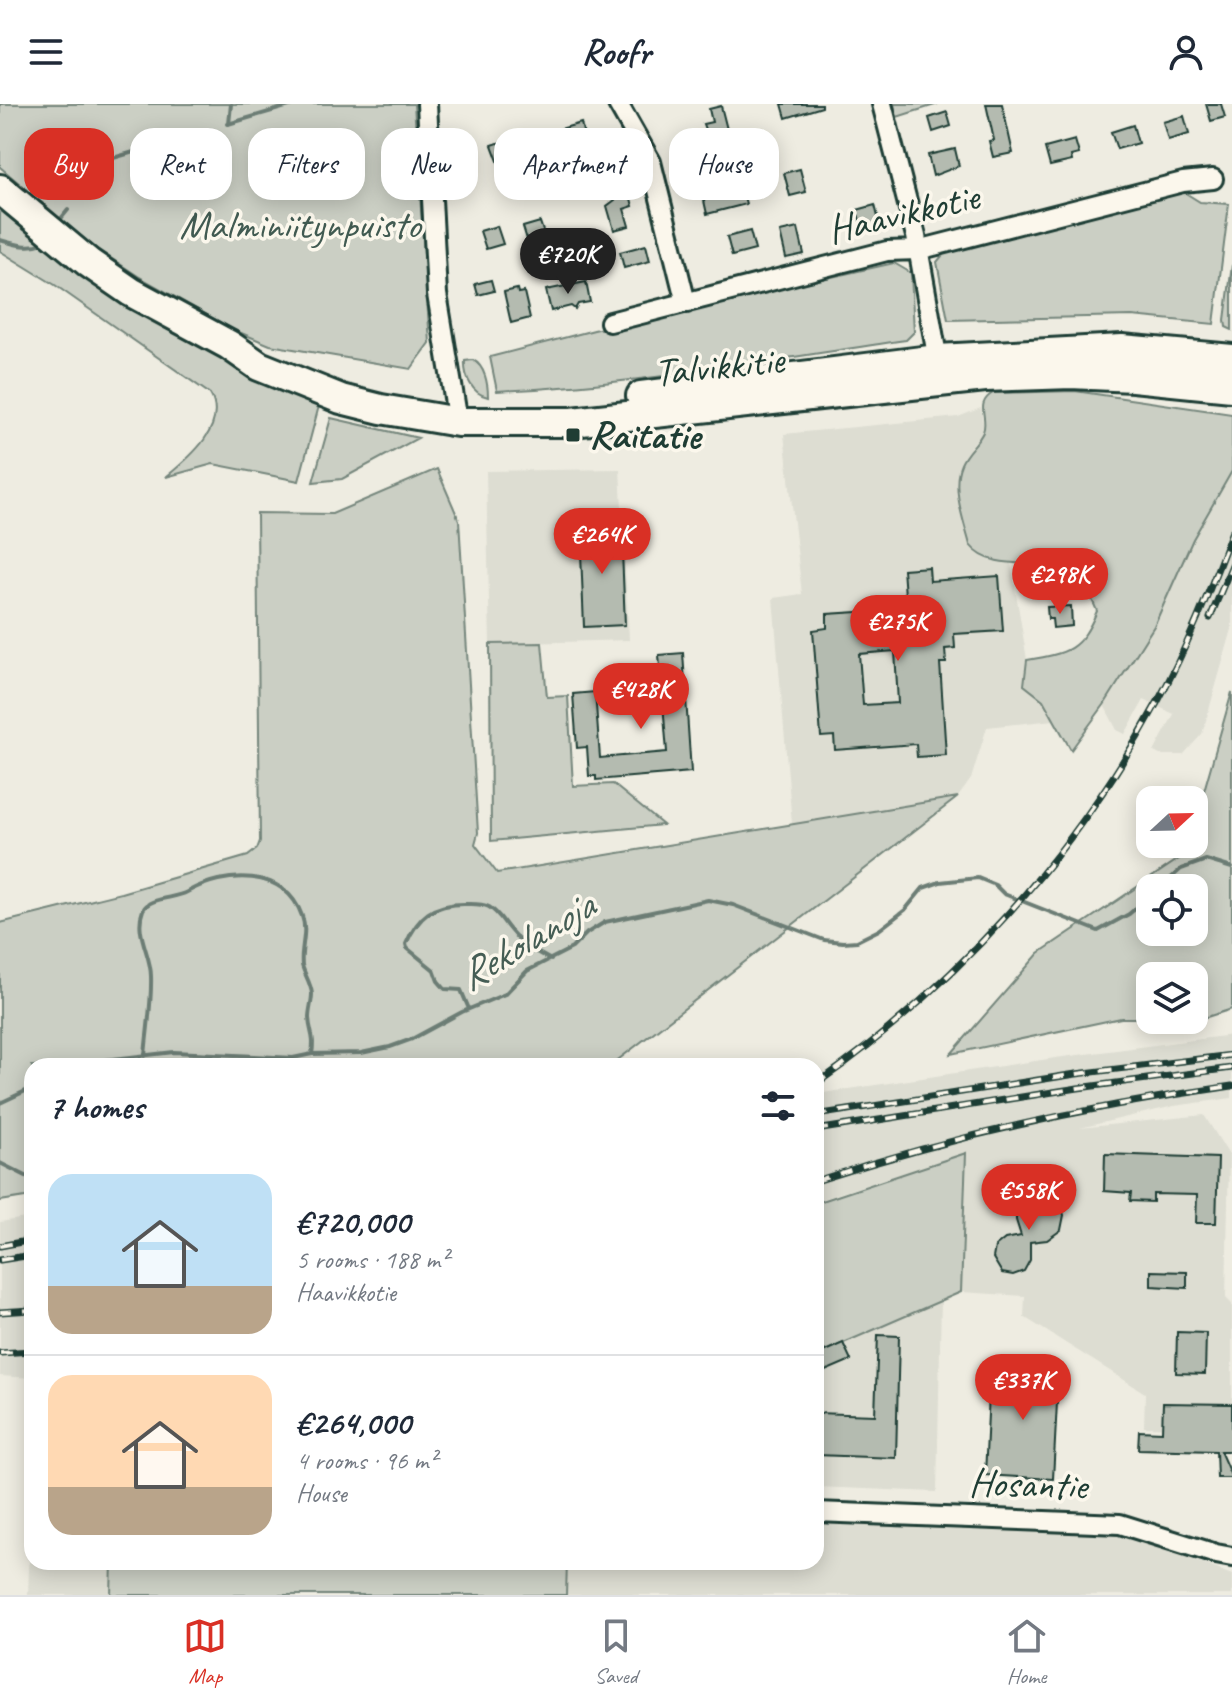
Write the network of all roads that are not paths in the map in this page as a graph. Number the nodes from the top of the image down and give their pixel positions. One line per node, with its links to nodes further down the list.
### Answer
1 (427, 104): 12 (street)
2 (618, 104): 7 (street)
3 (882, 104): 6 (street)
4 (1213, 179): 6 (street, Haavikkotie)
5 (0, 189): 12 (main road, Talvikkitie)
6 (918, 250): 7 (street, Haavikkotie); 10 (street)
7 (686, 303): 8 (street, Haavikkotie)
8 (610, 322)
9 (1232, 359): 10 (main road, Talvikkitie)
10 (940, 370): 11 (main road, Talvikkitie); 12 (main road, Talvikkitie)
11 (1232, 387)
12 (457, 412)
13 (824, 1512): 14 (street, Hosantie)
14 (1232, 1557)

